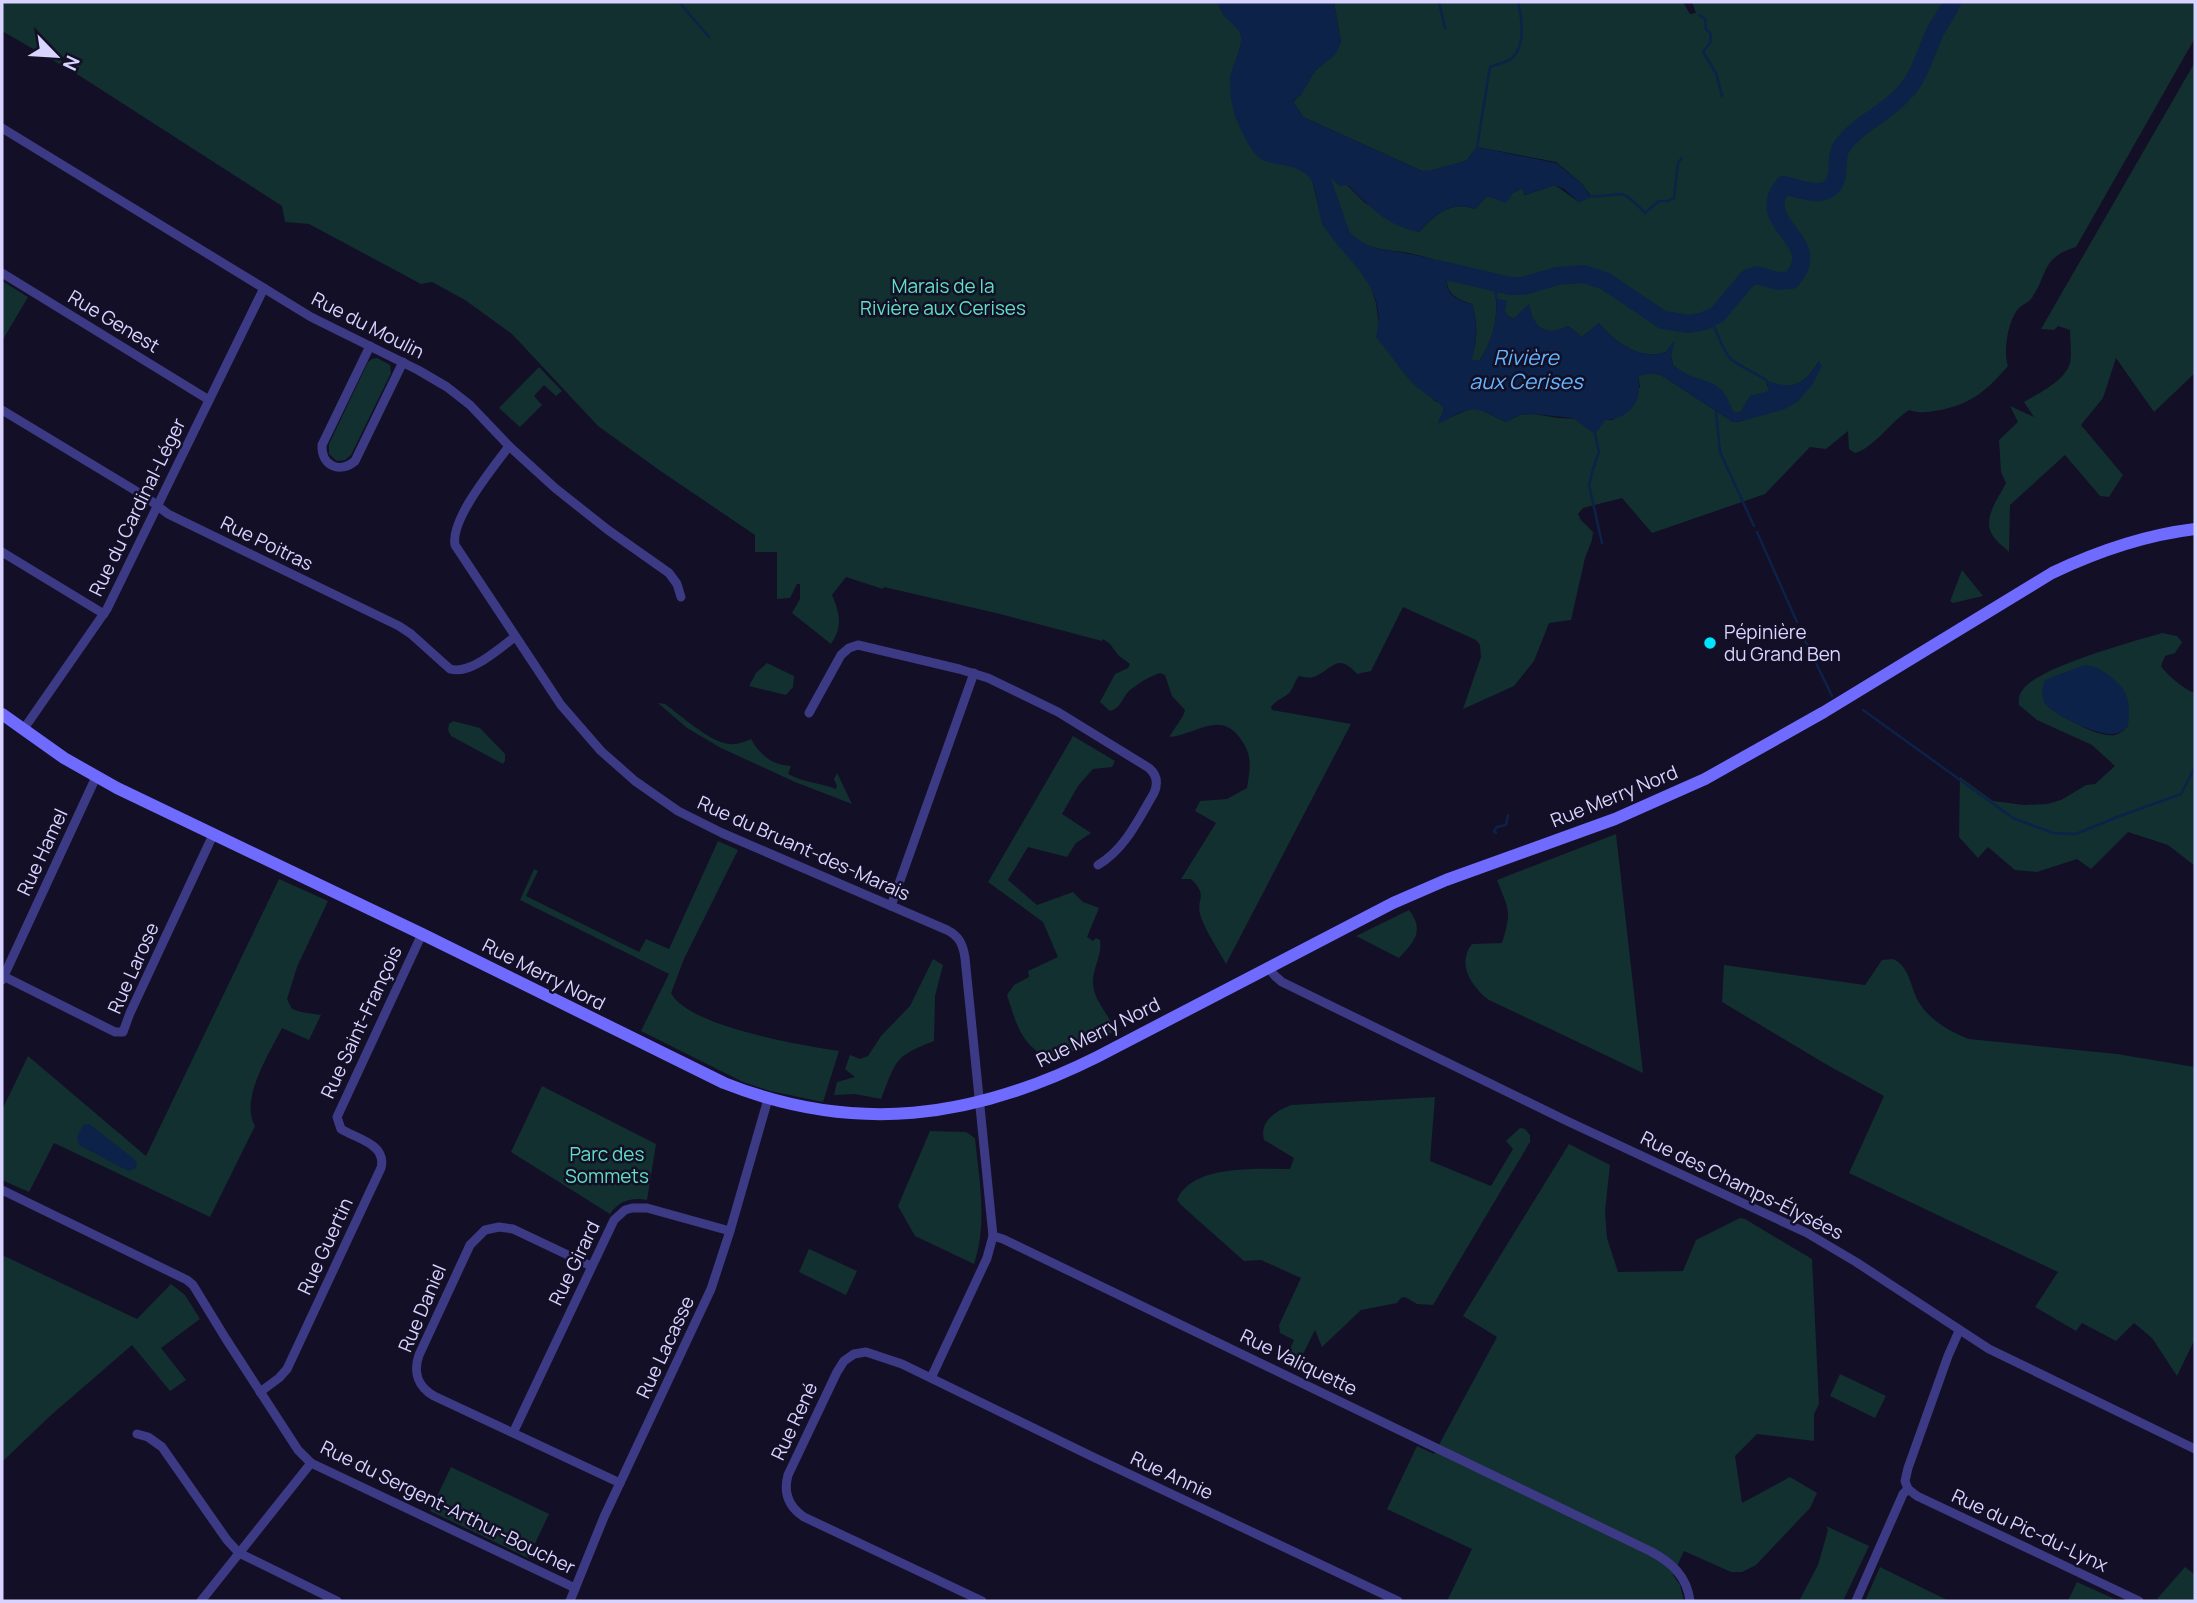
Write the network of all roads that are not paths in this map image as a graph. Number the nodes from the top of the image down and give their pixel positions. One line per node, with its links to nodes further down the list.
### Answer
1 (2, 128): 3 (street, Rue du Moulin)
2 (2, 273): 6 (street, Rue Genest)
3 (264, 288): 4 (street, Rue du Moulin); 6 (street, Rue du Cardinal-Léger)
4 (370, 346): 5 (street, Rue du Moulin); 5 (street)
5 (403, 362): 8 (street, Rue du Moulin)
6 (209, 400): 9 (street, Rue du Cardinal-Léger)
7 (2, 410): 9 (street, Rue Poitras)
8 (509, 446): 12 (street, Rue du Moulin); 14 (street, Rue du Bruant-des-Marais)
9 (157, 506): 13 (street, Rue du Cardinal-Léger); 14 (street, Rue Poitras)
10 (2195, 529): 24 (main road, Rue Merry Nord)
11 (2, 552): 13 (street)
12 (681, 597)
13 (104, 614): 18 (street, Rue du Cardinal-Léger)
14 (515, 637): 22 (street, Rue du Bruant-des-Marais)
15 (974, 673): 16 (street); 21 (street); 22 (street)
16 (809, 713)
17 (2, 714): 18 (main road, Rue Merry Nord)
18 (23, 730): 19 (main road, Rue Merry Nord)
19 (96, 777): 20 (main road, Rue Merry Nord); 25 (street, Rue Hamel)
20 (214, 835): 23 (main road, Rue Merry Nord); 25 (street, Rue Larose)
21 (1098, 865)
22 (891, 906): 27 (street, Rue du Bruant-des-Marais)
23 (422, 934): 26 (main road, Rue Merry Nord); 28 (street, Rue Saint-François)
24 (1268, 967): 27 (main road, Rue Merry Nord); 33 (street, Rue des Champs-Élysées)
25 (2, 978)
26 (768, 1099): 27 (main road, Rue Merry Nord); 30 (street, Rue Lacasse)
27 (980, 1102): 31 (street)
28 (338, 1125): 35 (street, Rue Guertin)
29 (2, 1190): 35 (street, Rue du Sergent-Arthur-Boucher)
30 (730, 1231): 32 (street, Rue Girard); 40 (street, Rue Lacasse)
31 (993, 1236): 34 (street); 49 (street, Rue Valiquette)
32 (591, 1266): 36 (street, Rue Girard); 36 (street, Rue Daniel)
33 (1959, 1331): 38 (street, Rue des Champs-Élysées); 41 (street)
34 (931, 1378): 47 (street, Rue René); 48 (street, Rue Annie)
35 (260, 1392): 39 (street, Rue du Sergent-Arthur-Boucher)
36 (513, 1433): 40 (street, Rue Daniel)
37 (137, 1434): 42 (street)
38 (2195, 1448)
39 (311, 1463): 42 (street); 43 (street, Rue du Sergent-Arthur-Boucher)
40 (620, 1483): 43 (street, Rue Lacasse)
41 (1908, 1489): 50 (street); 51 (street, Rue du Pic-du-Lynx)
42 (239, 1553): 44 (street); 45 (street)
43 (575, 1588): 46 (street, Rue Lacasse)
44 (201, 1601)
45 (337, 1601)
46 (570, 1601)
47 (982, 1601)
48 (1398, 1601)
49 (1690, 1601)
50 (1856, 1601)
51 (2139, 1601)

